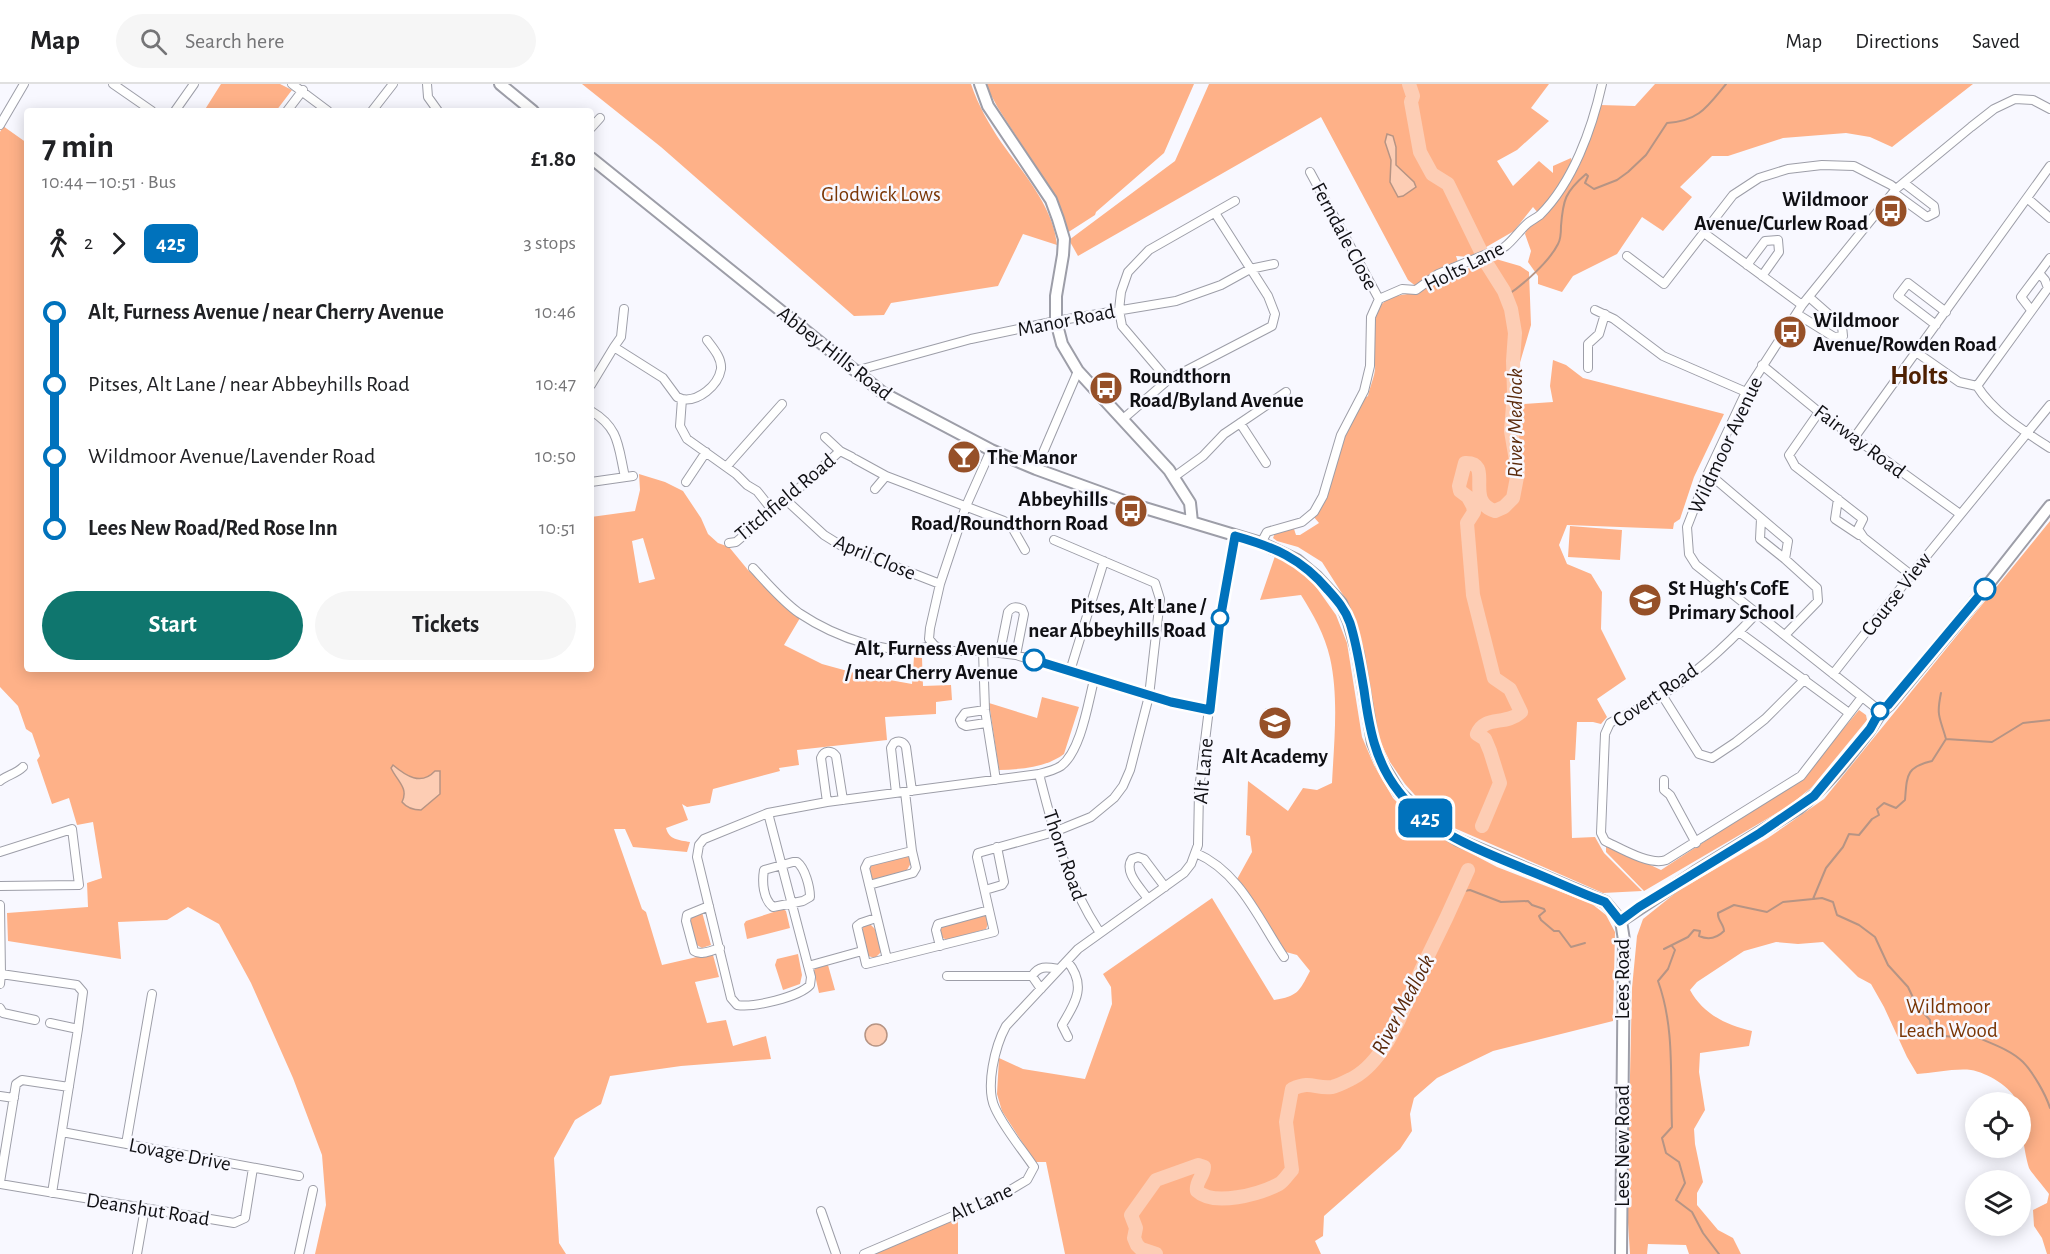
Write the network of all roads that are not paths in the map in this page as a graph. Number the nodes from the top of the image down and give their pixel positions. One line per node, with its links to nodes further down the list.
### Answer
1 (24, 84): 20 (street)
2 (113, 84): 11 (street)
3 (194, 84): 12 (street)
4 (292, 84): 10 (street)
5 (393, 84): 15 (street)
6 (427, 84): 16 (street)
7 (500, 84): 17 (main road)
8 (980, 84): 49 (main road)
9 (1602, 84): 40 (street, Holts Lane)
10 (303, 90): 13 (street); 14 (street)
11 (148, 108)
12 (178, 108)
13 (289, 108)
14 (324, 108)
15 (374, 108)
16 (436, 108)
17 (529, 108)
18 (2050, 109): 25 (street, Wildmoor Avenue)
19 (600, 118): 21 (street)
20 (0, 125)
21 (594, 125)
22 (594, 160): 56 (main road, Abbey Hills Road)
23 (2050, 166): 27 (street)
24 (1310, 172): 40 (street, Ferndale Close)
25 (1904, 183): 26 (street, Wildmoor Avenue); 26 (street)
26 (1895, 191): 31 (street); 39 (street, Wildmoor Avenue)
27 (2027, 198): 30 (street); 46 (street)
28 (1235, 201): 29 (street)
29 (1215, 213): 36 (street); 43 (street)
30 (2050, 218)
31 (1704, 233): 32 (street); 35 (street)
32 (1627, 256)
33 (2050, 258): 37 (street)
34 (1274, 264): 36 (street, Manor Road)
35 (1747, 265): 38 (street); 38 (street)
36 (1250, 269): 43 (street, Manor Road); 59 (street)
37 (2039, 273): 45 (street); 45 (street)
38 (1762, 276): 41 (street)
39 (1809, 297): 41 (street, Wildmoor Avenue); 48 (street)
40 (1379, 299): 98 (street)
41 (1802, 305): 48 (street, Wildmoor Avenue)
42 (624, 309): 52 (street)
43 (1119, 310): 49 (street, Manor Road); 59 (street)
44 (1595, 310): 47 (street)
45 (2031, 310): 60 (street)
46 (1946, 312): 50 (street); 50 (street)
47 (1605, 314): 55 (street); 62 (street)
48 (1797, 314): 54 (street, Wildmoor Avenue)
49 (1056, 321): 56 (street, Manor Road); 57 (main road)
50 (1936, 326): 53 (street)
51 (707, 340): 63 (street)
52 (614, 347): 58 (street); 63 (street)
53 (1916, 352): 60 (street); 72 (street)
54 (1762, 365): 62 (street, Wildmoor Avenue); 66 (street, Fairway Road)
55 (1588, 368)
56 (855, 371): 74 (main road, Abbey Hills Road)
57 (1078, 371): 68 (main road); 79 (street)
58 (594, 380)
59 (1168, 380): 68 (street)
60 (1977, 386): 70 (street)
61 (1286, 392): 69 (street)
62 (1746, 392): 80 (street, Wildmoor Avenue)
63 (682, 399): 76 (street)
64 (782, 404): 78 (street)
65 (2050, 405): 70 (street, Course View)
66 (1819, 412): 72 (street, Fairway Road); 86 (street)
67 (594, 413): 83 (street)
68 (1122, 419): 82 (main road)
69 (1240, 423): 77 (street); 82 (street)
70 (2027, 433): 73 (street); 91 (street, Course View)
71 (825, 437): 75 (street)
72 (1854, 438): 91 (street, Fairway Road)
73 (2050, 448)
74 (991, 450): 79 (main road, Abbey Hills Road); 88 (street)
75 (840, 451): 81 (street); 87 (street, Titchfield Road)
76 (706, 452): 78 (street); 84 (street)
77 (1266, 463)
78 (727, 466): 90 (street)
79 (1036, 469): 93 (main road, Abbey Hills Road)
80 (1708, 473): 92 (street); 105 (street, Wildmoor Avenue)
81 (886, 476): 85 (street); 88 (street)
82 (1174, 477): 93 (main road)
83 (594, 482)
84 (686, 482)
85 (875, 489)
86 (1838, 499): 95 (street); 95 (street)
87 (786, 500): 90 (street, Titchfield Road); 104 (street, April Close)
88 (966, 506): 99 (street); 104 (street)
89 (2050, 506): 121 (main road)
90 (773, 511): 97 (street, Titchfield Road)
91 (1960, 514): 103 (street, Course View)
92 (1761, 519): 100 (street); 100 (street)
93 (1192, 522): 94 (main road, Abbey Hills Road)
94 (1235, 536): 98 (main road, Abbey Hills Road); 120 (street, Alt Lane)
95 (1864, 538): 103 (street)
96 (1053, 540): 101 (street)
97 (729, 543)
98 (1261, 543): 151 (main road, Abbey Hills Road)
99 (1025, 550)
100 (1785, 559): 107 (street)
101 (1104, 561): 112 (street); 117 (street)
102 (753, 568): 108 (street)
103 (1911, 575): 113 (street, Course View)
104 (940, 584): 108 (street)
105 (1756, 614): 106 (street, Covert Road); 107 (street, Wildmoor Avenue)
106 (1739, 632): 114 (street); 116 (street, Covert Road)
107 (1786, 634): 113 (street, Wildmoor Avenue)
108 (932, 642): 109 (street)
109 (983, 651): 110 (street); 119 (street)
110 (1000, 652): 111 (street); 111 (street)
111 (1016, 655): 112 (street)
112 (1070, 671): 115 (street)
113 (1833, 674): 118 (street, Wildmoor Avenue)
114 (1804, 679): 116 (street); 122 (street)
115 (1095, 680): 117 (street); 125 (street)
116 (1662, 695): 135 (street, Covert Road)
117 (1149, 696): 120 (street); 134 (street)
118 (1862, 697): 121 (street, Wildmoor Avenue); 122 (street, Covert Road)
119 (985, 710): 123 (street); 123 (street)
120 (1210, 710): 139 (street, Alt Lane)
121 (1880, 711): 151 (main road)
122 (1849, 713): 135 (street, Covert Road)
123 (986, 723): 126 (street)
124 (23, 767): 128 (street)
125 (1039, 774): 126 (street); 134 (street, Thorn Road)
126 (996, 780): 129 (street)
127 (1664, 780): 135 (street)
128 (0, 781)
129 (909, 792): 130 (street); 130 (street); 137 (street)
130 (896, 793): 131 (street)
131 (843, 800): 132 (street); 132 (street)
132 (827, 802): 133 (street)
133 (768, 813): 140 (street); 148 (street)
134 (1054, 832): 136 (street); 153 (street, Thorn Road)
135 (1696, 843)
136 (997, 847): 144 (street); 144 (street)
137 (912, 851): 141 (street); 141 (street)
138 (0, 852): 142 (street)
139 (1196, 853): 143 (street, Alt Lane); 157 (street)
140 (781, 865): 146 (street); 146 (street); 146 (street)
141 (869, 885): 150 (street)
142 (0, 886)
143 (1165, 887): 145 (street, Alt Lane); 145 (street)
144 (985, 890): 149 (street)
145 (1148, 899): 153 (street, Alt Lane)
146 (791, 904): 160 (street)
147 (0, 905): 152 (street)
148 (710, 906): 155 (street); 155 (street)
149 (989, 910): 154 (street); 154 (street)
150 (876, 918): 156 (street); 158 (street)
151 (1620, 921): 173 (main road, Lees Road)
152 (1, 930): 162 (street)
153 (1100, 933): 159 (street, Alt Lane)
154 (940, 946): 158 (street)
155 (720, 948): 160 (street)
156 (862, 951): 158 (street); 160 (street)
157 (1284, 957)
158 (887, 959)
159 (1067, 961): 161 (street, Alt Lane); 172 (street)
160 (808, 966)
161 (1059, 969): 164 (street); 166 (street, Alt Lane)
162 (1, 974): 165 (street); 171 (street)
163 (947, 976): 164 (street)
164 (1032, 976): 166 (street)
165 (0, 984)
166 (1041, 989): 189 (street, Alt Lane)
167 (152, 994): 178 (street)
168 (0, 1008): 169 (street)
169 (35, 1020)
170 (50, 1023): 171 (street)
171 (78, 1029): 174 (street)
172 (1068, 1037)
173 (1622, 1037): 190 (main road, Lees New Road)
174 (69, 1087): 176 (street); 177 (street)
175 (0, 1096): 176 (street)
176 (14, 1098): 181 (street)
177 (62, 1132): 178 (street, Lovage Drive); 183 (street)
178 (126, 1144): 179 (street, Lovage Drive)
179 (254, 1168): 180 (street, Lovage Drive); 184 (street, Deanshut Road)
180 (299, 1176)
181 (0, 1183): 183 (street, Deanshut Road)
182 (313, 1190): 187 (street)
183 (51, 1192): 184 (street, Deanshut Road)
184 (145, 1209): 186 (street)
185 (820, 1211): 188 (street)
186 (137, 1254)
187 (299, 1254)
188 (836, 1254)
189 (864, 1254)
190 (1621, 1254)

